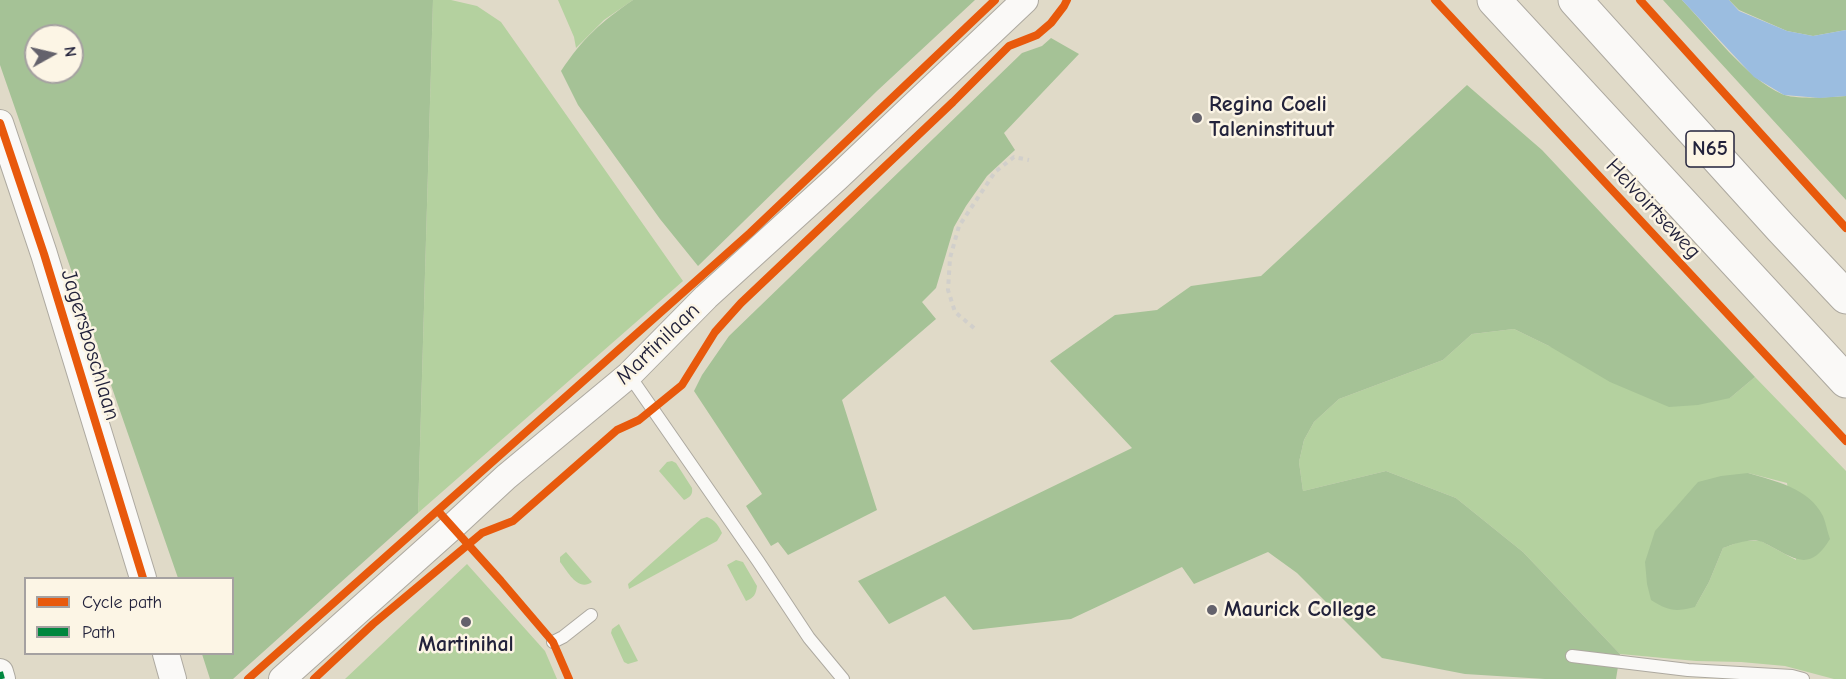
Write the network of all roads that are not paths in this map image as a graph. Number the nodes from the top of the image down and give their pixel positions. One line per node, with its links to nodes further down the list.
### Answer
1 (1025, 0): 7 (street, Martinilaan)
2 (1494, 0): 8 (main road, Helvoirtseweg / N65)
3 (1575, 0): 6 (main road, N65)
4 (0, 123): 5 (street, Jagersboschlaan)
5 (9, 182): 9 (street, Jagersboschlaan)
6 (1846, 297)
7 (629, 375): 17 (street, Martinilaan); 18 (lane)
8 (1846, 381)
9 (142, 577)
10 (591, 615): 11 (lane)
11 (553, 642)
12 (165, 655): 16 (street)
13 (1572, 656): 19 (lane)
14 (0, 672): 15 (street)
15 (2, 679)
16 (173, 679)
17 (282, 679)
18 (843, 679)
19 (1803, 679)

